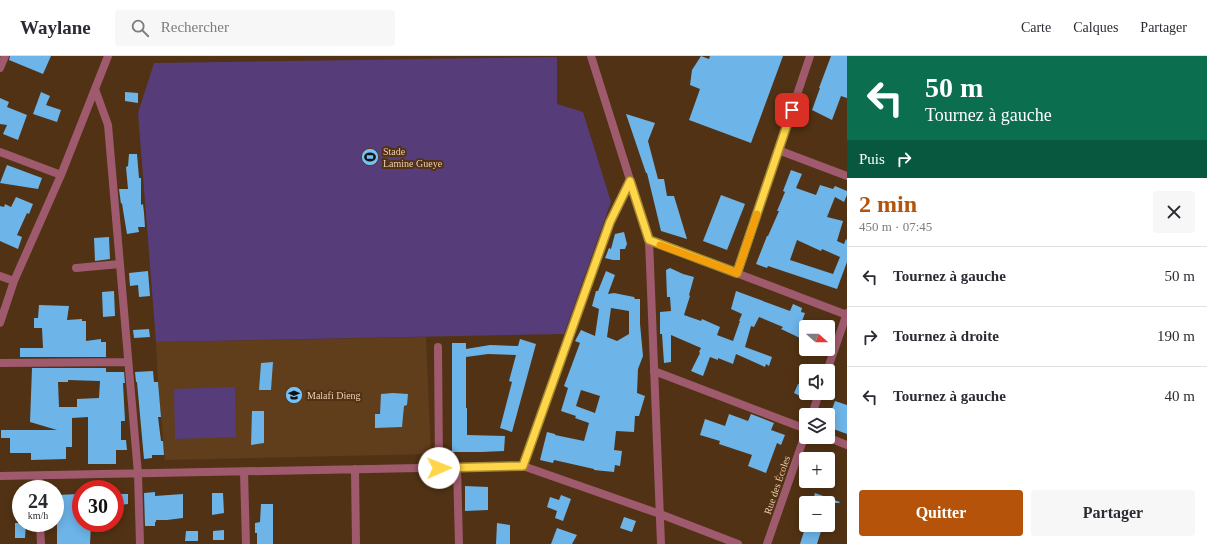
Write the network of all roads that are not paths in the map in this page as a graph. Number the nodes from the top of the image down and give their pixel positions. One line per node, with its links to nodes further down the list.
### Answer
1 (5, 56): 5 (street)
2 (108, 56): 6 (street)
3 (591, 56): 11 (street)
4 (810, 56): 7 (street)
5 (0, 68)
6 (95, 89): 9 (street); 13 (street)
7 (778, 150): 10 (street); 15 (street)
8 (0, 152): 9 (street)
9 (61, 175): 17 (street)
10 (847, 176)
11 (630, 181): 12 (street); 29 (street)
12 (649, 240): 15 (street); 24 (street)
13 (120, 264): 14 (street); 21 (street)
14 (76, 268)
15 (737, 273): 18 (street)
16 (0, 276): 17 (street)
17 (14, 281): 19 (street)
18 (847, 314): 23 (street)
19 (0, 323)
20 (438, 347): 31 (street)
21 (128, 362): 22 (street); 34 (street)
22 (0, 363)
23 (829, 364)
24 (654, 371): 25 (street); 38 (street)
25 (799, 427)
26 (835, 440): 28 (street)
27 (801, 444): 47 (street, Rue des Écoles)
28 (847, 445)
29 (523, 466): 30 (street); 38 (street)
30 (457, 467): 31 (street); 44 (street)
31 (439, 468): 32 (street)
32 (355, 470): 33 (street); 43 (street)
33 (244, 472): 34 (street); 42 (street)
34 (138, 474): 36 (street); 41 (street)
35 (0, 476): 36 (street)
36 (38, 476): 37 (street)
37 (38, 480)
38 (660, 514): 45 (street); 46 (street)
39 (40, 532): 40 (street)
40 (41, 544)
41 (140, 544)
42 (246, 544)
43 (356, 544)
44 (459, 544)
45 (661, 544)
46 (738, 544)
47 (767, 544)

